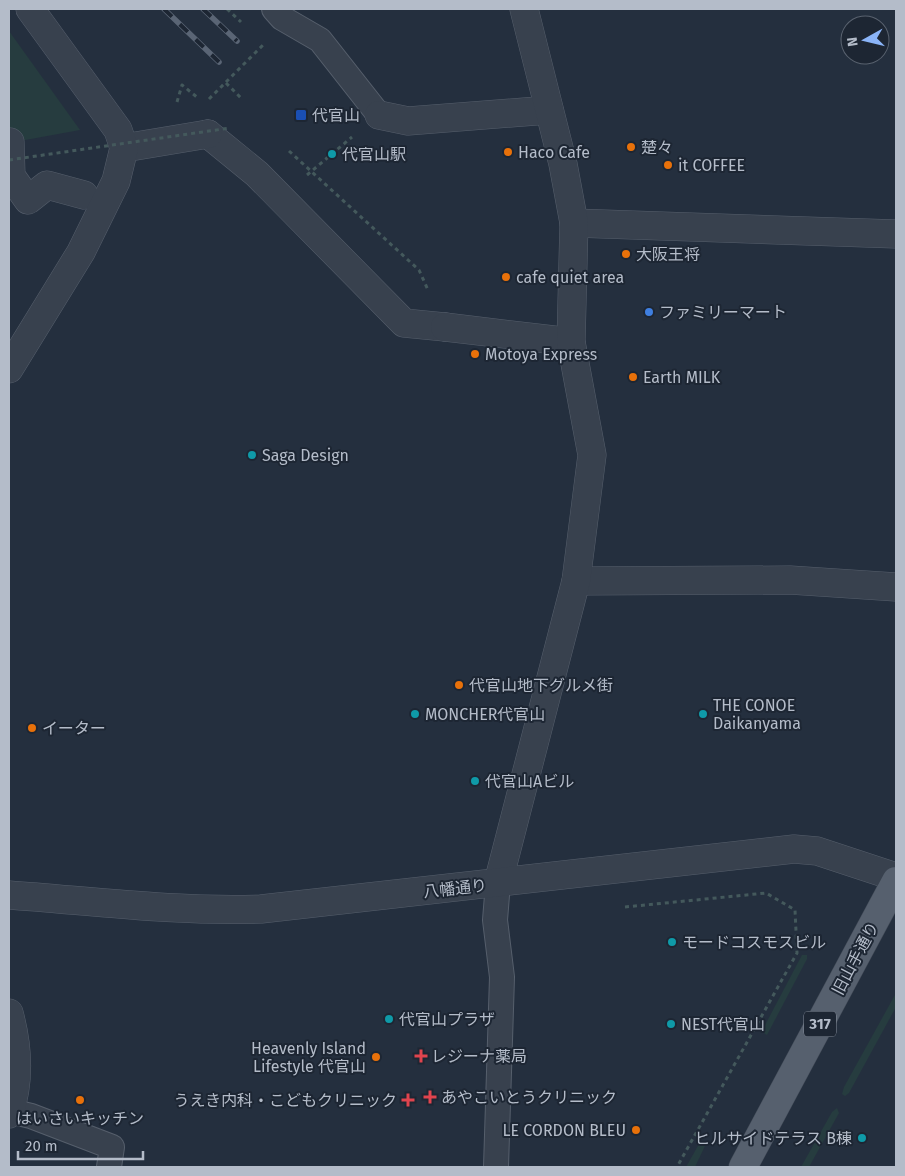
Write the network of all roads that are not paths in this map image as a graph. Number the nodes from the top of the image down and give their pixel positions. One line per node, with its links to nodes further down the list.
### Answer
1 (30, 9): 6 (street)
2 (274, 9): 5 (lane)
3 (524, 9): 4 (street)
4 (549, 110): 5 (street); 9 (street)
5 (379, 115)
6 (124, 148): 11 (street); 12 (street)
7 (9, 151): 8 (street)
8 (84, 195)
9 (574, 223): 10 (street); 11 (street)
10 (896, 234)
11 (571, 342): 13 (street)
12 (9, 369)
13 (576, 580): 14 (street); 16 (street)
14 (896, 587)
15 (896, 879): 16 (street, 八幡通り); 22 (main road, 旧山手通り / 317)
16 (498, 883): 17 (street, 八幡通り); 21 (lane)
17 (9, 895)
18 (9, 1013): 19 (street)
19 (9, 1113): 20 (lane)
20 (108, 1167)
21 (496, 1167)
22 (743, 1167)

